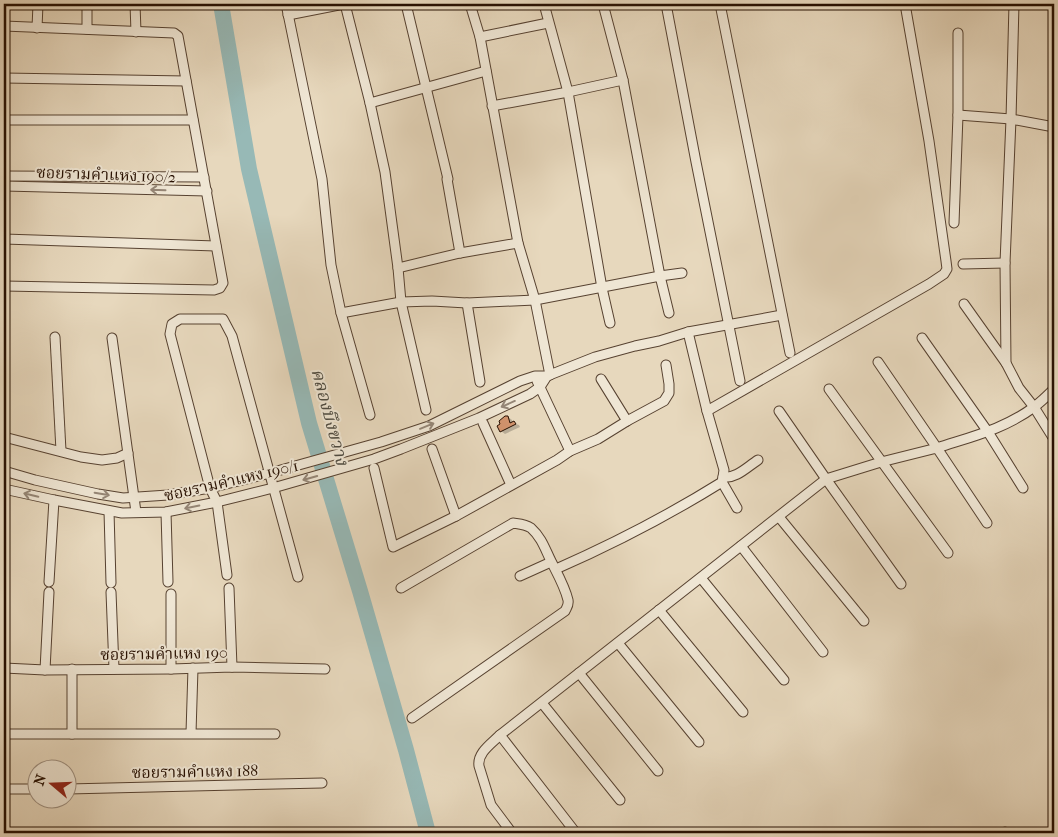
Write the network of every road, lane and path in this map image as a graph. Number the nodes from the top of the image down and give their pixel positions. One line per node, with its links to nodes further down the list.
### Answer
1 (38, 4): 17 (street)
2 (88, 4): 18 (street)
3 (136, 4): 19 (street)
4 (286, 4): 14 (street)
5 (344, 4): 14 (street); 28 (street)
6 (406, 4): 26 (street)
7 (470, 4): 21 (street)
8 (544, 4): 15 (street)
9 (603, 4): 24 (street)
10 (666, 4): 59 (street)
11 (720, 4): 57 (street)
12 (905, 4): 79 (street)
13 (1014, 4): 31 (street)
14 (288, 15): 55 (street)
15 (548, 22): 21 (street); 27 (street)
16 (4, 26): 17 (street)
17 (37, 28): 18 (street)
18 (87, 29): 19 (street)
19 (136, 32): 25 (street)
20 (958, 33): 30 (street)
21 (480, 36): 22 (street)
22 (486, 71): 26 (street); 29 (street)
23 (4, 78): 25 (street)
24 (623, 80): 27 (street); 48 (street)
25 (186, 81): 33 (street)
26 (426, 88): 28 (street); 43 (street)
27 (568, 92): 29 (street); 50 (street)
28 (370, 103): 46 (street)
29 (492, 106): 41 (street)
30 (958, 115): 31 (street); 39 (street)
31 (1011, 119): 34 (street); 44 (street)
32 (4, 120): 33 (street)
33 (193, 120): 36 (street)
34 (1054, 127)
35 (4, 176): 36 (street, ซอยรามคำแหง 190/2)
36 (204, 177): 38 (street)
37 (4, 186): 38 (street, ซอยรามคำแหง 190/2, one-way to 37)
38 (207, 191): 42 (street)
39 (954, 223)
40 (4, 239): 42 (street)
41 (518, 243): 43 (street); 51 (street)
42 (216, 246): 49 (street)
43 (460, 253): 46 (street)
44 (1005, 263): 45 (street); 66 (street)
45 (963, 264)
46 (398, 268): 52 (street)
47 (682, 273): 48 (street)
48 (660, 276): 50 (street); 56 (street)
49 (4, 286)
50 (602, 288): 51 (street); 58 (street)
51 (535, 300): 53 (street); 69 (street)
52 (401, 302): 53 (street); 55 (street); 78 (street)
53 (467, 303): 72 (street)
54 (964, 304): 66 (street)
55 (341, 313): 81 (street)
56 (669, 313)
57 (782, 316): 59 (street); 64 (street)
58 (610, 323)
59 (729, 325): 60 (street); 71 (street)
60 (688, 332): 69 (street); 79 (street)
61 (55, 337): 90 (street)
62 (112, 338): 92 (street)
63 (922, 338): 84 (street)
64 (790, 353)
65 (878, 362): 88 (street)
66 (1006, 363): 77 (street)
67 (666, 365): 83 (street)
68 (535, 376): 69 (street); 73 (street); 76 (street, ซอยรามคำแหง 190/1)
69 (548, 376): 73 (street)
70 (601, 379): 83 (street)
71 (740, 381)
72 (480, 382)
73 (540, 387): 82 (street, ซอยรามคำแหง 190/1, one-way to 82); 91 (street)
74 (1054, 389): 77 (street)
75 (829, 390): 95 (street)
76 (479, 400): 82 (street); 87 (street, ซอยรามคำแหง 190/1, one-way to 76)
77 (1034, 407): 84 (street); 86 (street)
78 (426, 410)
79 (707, 411): 98 (street)
80 (779, 411): 99 (street)
81 (370, 415)
82 (484, 419): 94 (street, ซอยรามคำแหง 190/1); 100 (street)
83 (627, 421): 91 (street)
84 (988, 432): 88 (street); 103 (street)
85 (4, 437): 90 (street)
86 (1054, 439)
87 (381, 442): 94 (street); 97 (street, ซอยรามคำแหง 190/1)
88 (937, 448): 95 (street); 114 (street)
89 (432, 449): 112 (street)
90 (61, 451): 92 (street)
91 (570, 451): 100 (street)
92 (128, 453): 105 (street)
93 (758, 460): 98 (street)
94 (377, 461): 102 (street, ซอยรามคำแหง 190/1, one-way to 102); 112 (street)
95 (881, 462): 99 (street); 116 (street)
96 (4, 471): 105 (street, ซอยรามคำแหง 190/1, one-way to 105)
97 (270, 473): 101 (street, ซอยรามคำแหง 190/1); 101 (street); 102 (street)
98 (722, 479): 108 (street); 117 (street)
99 (826, 480): 113 (street); 123 (street)
100 (511, 485): 112 (street)
101 (210, 488): 105 (street, ซอยรามคำแหง 190/1); 107 (street)
102 (273, 488): 107 (street, ซอยรามคำแหง 190/1); 120 (street)
103 (1023, 488)
104 (4, 489): 106 (street, ซอยรามคำแหง 190/1, one-way to 104)
105 (135, 498): 110 (street)
106 (54, 500): 109 (street, ซอยรามคำแหง 190/1); 137 (street)
107 (217, 502): 111 (street, ซอยรามคำแหง 190/1, one-way to 111); 118 (street)
108 (737, 508)
109 (109, 511): 110 (street, ซอยรามคำแหง 190/1); 134 (street)
110 (136, 512): 111 (street, ซอยรามคำแหง 190/1)
111 (166, 512): 122 (street)
112 (456, 516)
113 (779, 517): 115 (street); 128 (street)
114 (987, 523)
115 (741, 546): 121 (street); 130 (street)
116 (948, 553)
117 (554, 566): 119 (street); 125 (street); 143 (street)
118 (227, 575)
119 (520, 576)
120 (298, 577)
121 (701, 578): 127 (street); 140 (street)
122 (168, 582)
123 (901, 584)
124 (229, 588): 131 (street)
125 (401, 588)
126 (171, 594): 135 (street)
127 (659, 610): 129 (street); 142 (street)
128 (864, 621)
129 (618, 642): 139 (street); 149 (street)
130 (823, 652)
131 (232, 667): 133 (street, ซอยรามคำแหง 190); 136 (street, ซอยรามคำแหง 190)
132 (4, 668): 137 (street, ซอยรามคำแหง 190)
133 (192, 668): 135 (street, ซอยรามคำแหง 190); 144 (street)
134 (114, 669): 135 (street, ซอยรามคำแหง 190); 138 (street, ซอยรามคำแหง 190)
135 (171, 669)
136 (325, 669)
137 (45, 670): 138 (street, ซอยรามคำแหง 190)
138 (72, 670): 146 (street)
139 (579, 673): 141 (street); 150 (street)
140 (784, 680)
141 (542, 702): 148 (street); 155 (street)
142 (743, 712)
143 (412, 718)
144 (191, 733): 146 (street); 147 (street)
145 (4, 734): 146 (street)
146 (72, 734)
147 (275, 734)
148 (500, 735): 156 (street); 157 (street)
149 (699, 742)
150 (658, 771)
151 (322, 784): 154 (street, ซอยรามคำแหง 188)
152 (4, 789): 153 (street)
153 (28, 789)
154 (78, 789)
155 (620, 800)
156 (512, 833)
157 (576, 833)

